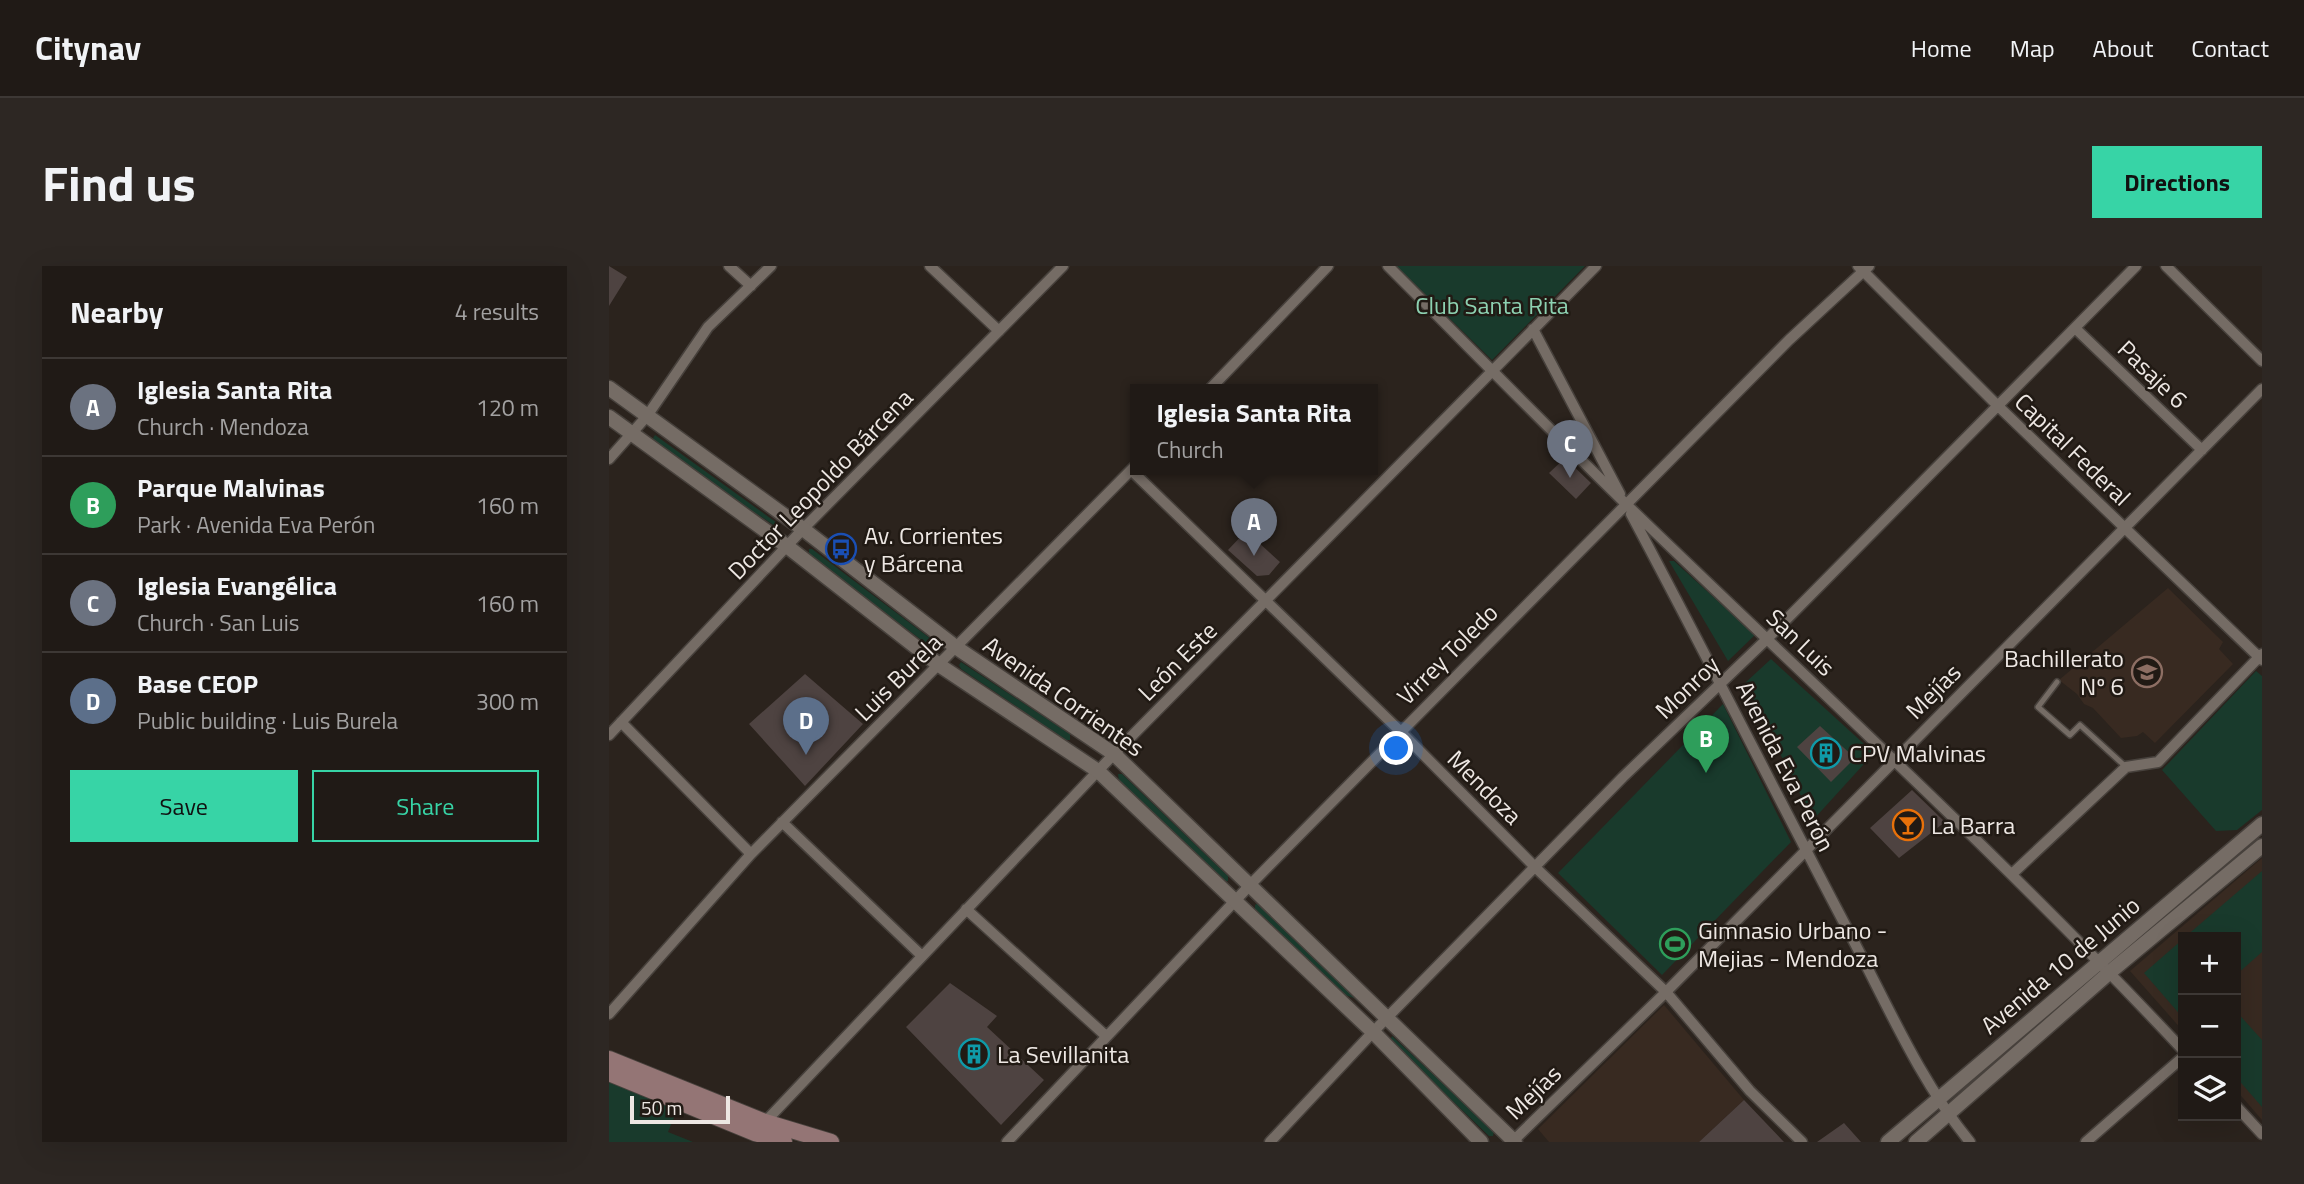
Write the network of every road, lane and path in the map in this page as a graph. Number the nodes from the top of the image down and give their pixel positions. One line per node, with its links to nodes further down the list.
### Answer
1 (729, 266): 11 (street)
2 (771, 266): 11 (street)
3 (930, 266): 14 (street)
4 (1063, 266): 14 (street, Doctor Leopoldo Bárcena)
5 (1328, 266): 17 (street)
6 (1388, 266): 16 (street, San Luis)
7 (1596, 266): 12 (street, León Este)
8 (2136, 266): 13 (street, Monroy)
9 (2166, 266): 15 (street)
10 (1863, 268): 20 (street, Capital Federal); 28 (street, Virrey Toledo)
11 (751, 286): 21 (street)
12 (1533, 329): 16 (street, León Este); 28 (street, Avenida Eva Perón)
13 (2076, 329): 20 (street, Monroy); 24 (street, Pasaje 6)
14 (999, 331): 30 (street, Doctor Leopoldo Bárcena)
15 (2262, 361)
16 (1492, 370): 28 (street, San Luis); 32 (street, León Este)
17 (1215, 384)
18 (609, 388): 21 (street, Avenida Corrientes)
19 (2262, 389): 24 (street, Mejías)
20 (1997, 405): 29 (street, Capital Federal); 33 (street, Monroy)
21 (647, 416): 23 (street); 30 (street, Avenida Corrientes)
22 (609, 417): 23 (street, Avenida Corrientes)
23 (633, 434): 25 (street); 31 (street, Avenida Corrientes)
24 (2202, 450): 29 (street, Mejías)
25 (609, 458)
26 (1130, 471): 34 (street, Luis Burela)
27 (1140, 475): 32 (street, Mendoza)
28 (1626, 504): 33 (street, San Luis); 38 (street, Avenida Eva Perón); 40 (street, Virrey Toledo)
29 (2126, 528): 35 (street, Capital Federal); 43 (street, Mejías)
30 (803, 529): 31 (street, Doctor Leopoldo Bárcena); 34 (street, Avenida Corrientes)
31 (787, 547): 36 (street, Avenida Corrientes); 39 (street, Doctor Leopoldo Bárcena)
32 (1266, 601): 40 (street, Mendoza); 42 (street, León Este)
33 (1768, 639): 38 (street, Monroy); 43 (street, San Luis)
34 (957, 648): 36 (street, Luis Burela); 42 (street, Avenida Corrientes)
35 (2261, 657): 44 (street)
36 (939, 665): 45 (street, Avenida Corrientes); 46 (street, Luis Burela)
37 (2057, 682): 44 (lane)
38 (1721, 683): 49 (street, Avenida Eva Perón); 51 (street, Monroy)
39 (621, 722): 41 (street, Doctor Leopoldo Bárcena); 50 (street)
40 (1401, 732): 51 (street, Mendoza); 53 (street, Virrey Toledo)
41 (609, 734)
42 (1114, 754): 45 (street, León Este); 53 (street, Avenida Corrientes)
43 (1893, 760): 49 (street, Mejías); 52 (street, San Luis)
44 (2126, 767): 52 (street)
45 (1098, 771): 54 (street, Avenida Corrientes); 55 (street, León Este)
46 (782, 822): 50 (street, Luis Burela); 56 (street)
47 (2262, 824): 57 (street, Avenida 10 de Junio)
48 (2262, 846): 58 (street, Avenida 10 de Junio)
49 (1806, 850): 59 (street, Mejías); 68 (street, Avenida Eva Perón)
50 (751, 854): 60 (street, Luis Burela)
51 (1536, 868): 59 (street, Mendoza); 61 (street, Monroy)
52 (2012, 874): 57 (street, San Luis)
53 (1251, 884): 54 (street, Virrey Toledo); 61 (street, Avenida Corrientes)
54 (1234, 902): 62 (street, Avenida Corrientes); 63 (street, Virrey Toledo)
55 (966, 909): 56 (street, León Este); 63 (street)
56 (922, 956): 71 (street, León Este)
57 (2099, 961): 58 (street, San Luis); 68 (street, Avenida 10 de Junio)
58 (2110, 972): 64 (street, San Luis); 70 (street, Avenida 10 de Junio)
59 (1666, 992): 73 (street, Mejías); 79 (street, Mendoza)
60 (609, 1014)
61 (1388, 1017): 62 (street, Monroy); 73 (street, Avenida Corrientes)
62 (1373, 1032): 77 (street, Monroy); 78 (street, Avenida Corrientes)
63 (1107, 1036): 76 (street, Virrey Toledo)
64 (2178, 1045)
65 (2181, 1058): 83 (street)
66 (609, 1059): 71 (main road)
67 (609, 1073): 74 (main road)
68 (1938, 1099): 70 (street, Avenida Eva Perón); 80 (street, Avenida 10 de Junio)
69 (2241, 1111): 72 (street)
70 (1948, 1115): 81 (street, Avenida 10 de Junio); 82 (street, Avenida Eva Perón)
71 (765, 1122): 75 (main road)
72 (2262, 1134)
73 (1514, 1141)
74 (784, 1142)
75 (831, 1142)
76 (1007, 1142)
77 (1270, 1142)
78 (1481, 1142)
79 (1802, 1142)
80 (1888, 1142)
81 (1916, 1142)
82 (1970, 1142)
83 (2086, 1142)

